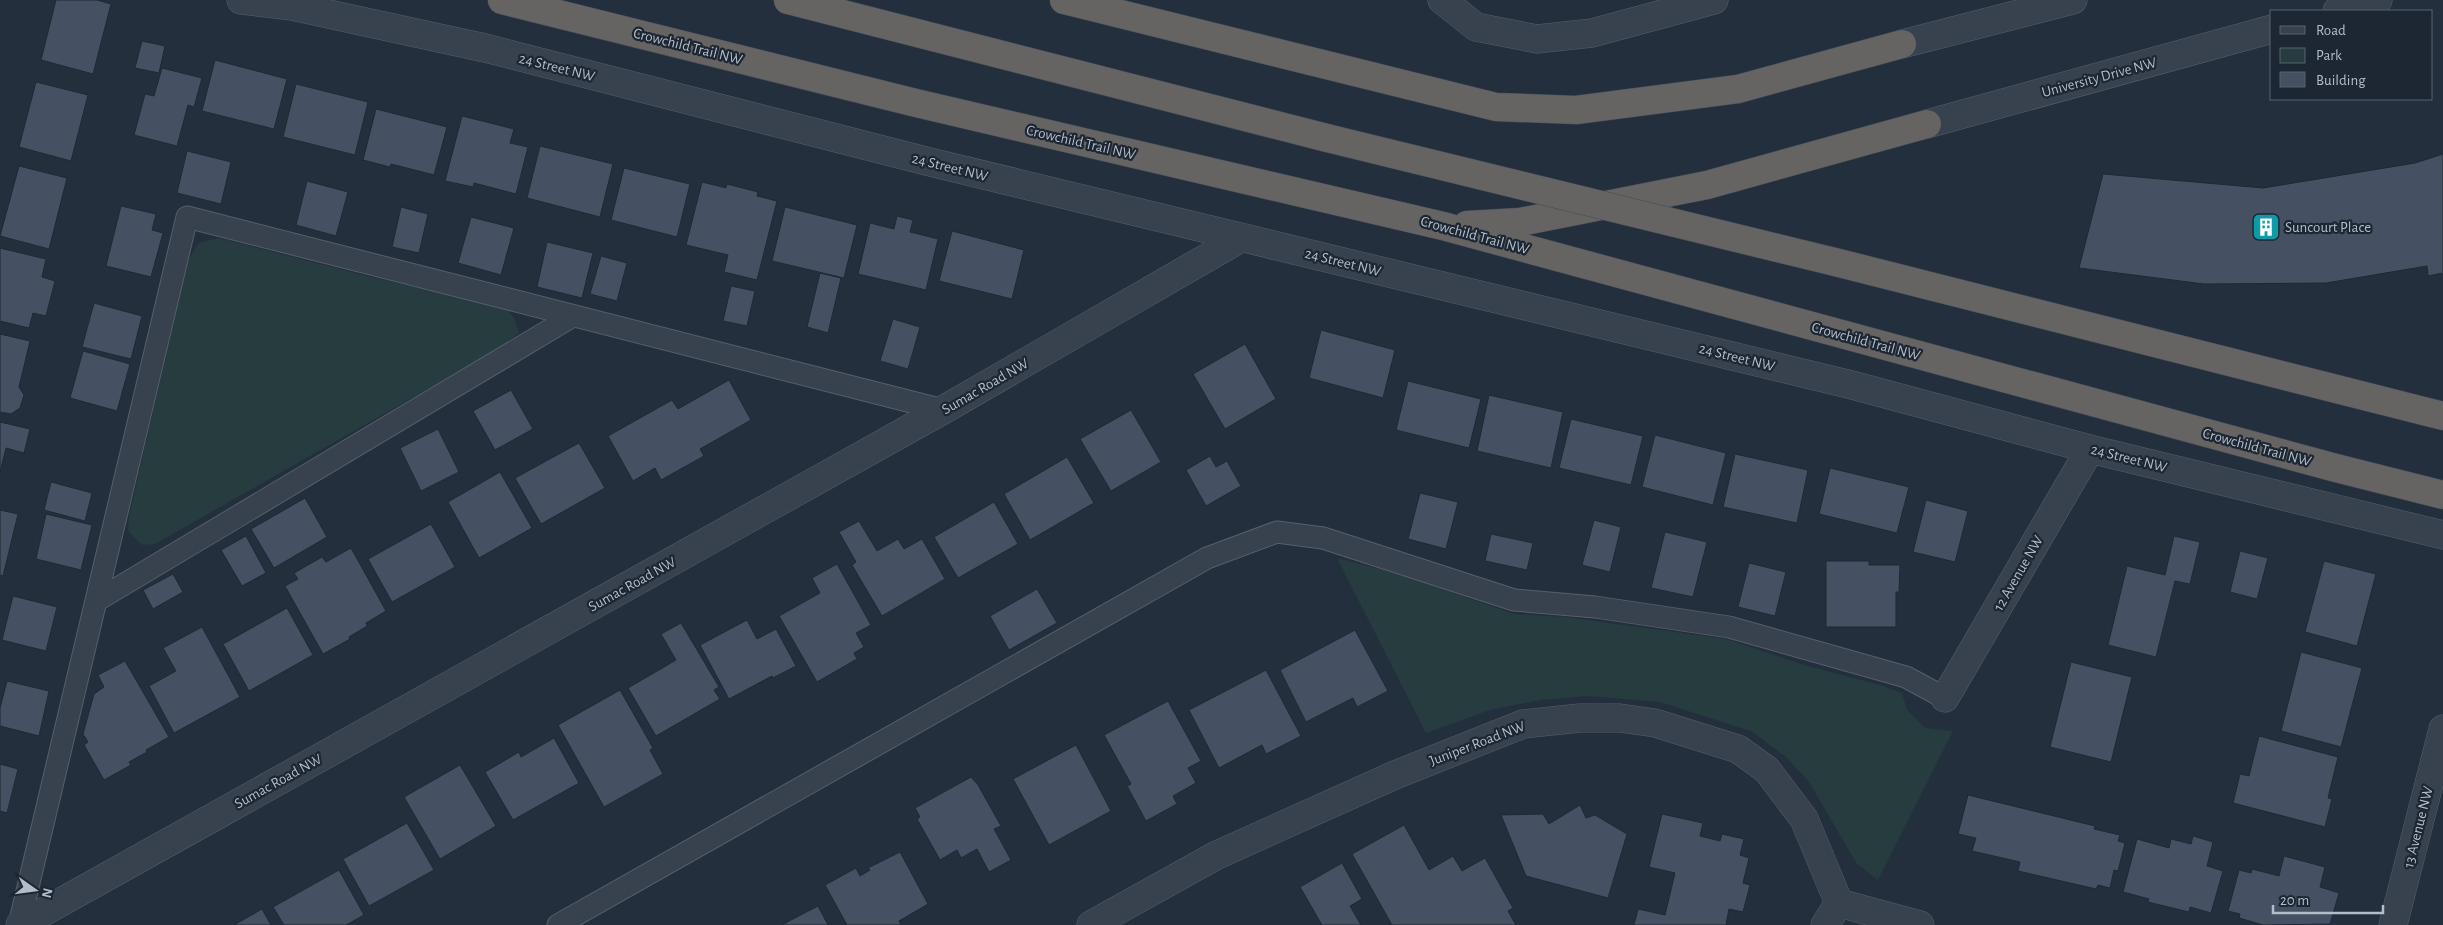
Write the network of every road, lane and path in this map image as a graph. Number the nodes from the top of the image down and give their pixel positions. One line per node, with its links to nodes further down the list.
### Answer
1 (241, 0): 14 (street, 24 Street NW)
2 (502, 0): 13 (highway, Crowchild Trail NW)
3 (788, 0): 17 (highway, bridge)
4 (1064, 0): 11 (highway)
5 (1442, 0): 6 (street)
6 (1714, 0)
7 (2073, 0): 11 (street)
8 (2378, 0): 9 (street)
9 (2341, 10)
10 (2270, 30): 12 (street, University Drive NW)
11 (1902, 44)
12 (1927, 124): 13 (highway)
13 (1443, 226): 19 (highway, Crowchild Trail NW)
14 (1241, 238): 16 (street, Sumac Road NW); 18 (street, 24 Street NW)
15 (573, 316): 16 (lane); 21 (lane); 21 (lane)
16 (943, 410): 25 (street, Sumac Road NW)
17 (2443, 416)
18 (2090, 449): 20 (street, 24 Street NW); 22 (street, 12 Avenue NW)
19 (2443, 495)
20 (2443, 535)
21 (96, 601): 25 (lane)
22 (1945, 698): 26 (lane)
23 (2443, 729): 29 (street, 13 Avenue NW)
24 (1832, 914): 27 (street, Juniper Road NW); 28 (street)
25 (20, 925)
26 (558, 925)
27 (1091, 925)
28 (1920, 925)
29 (2393, 925)

